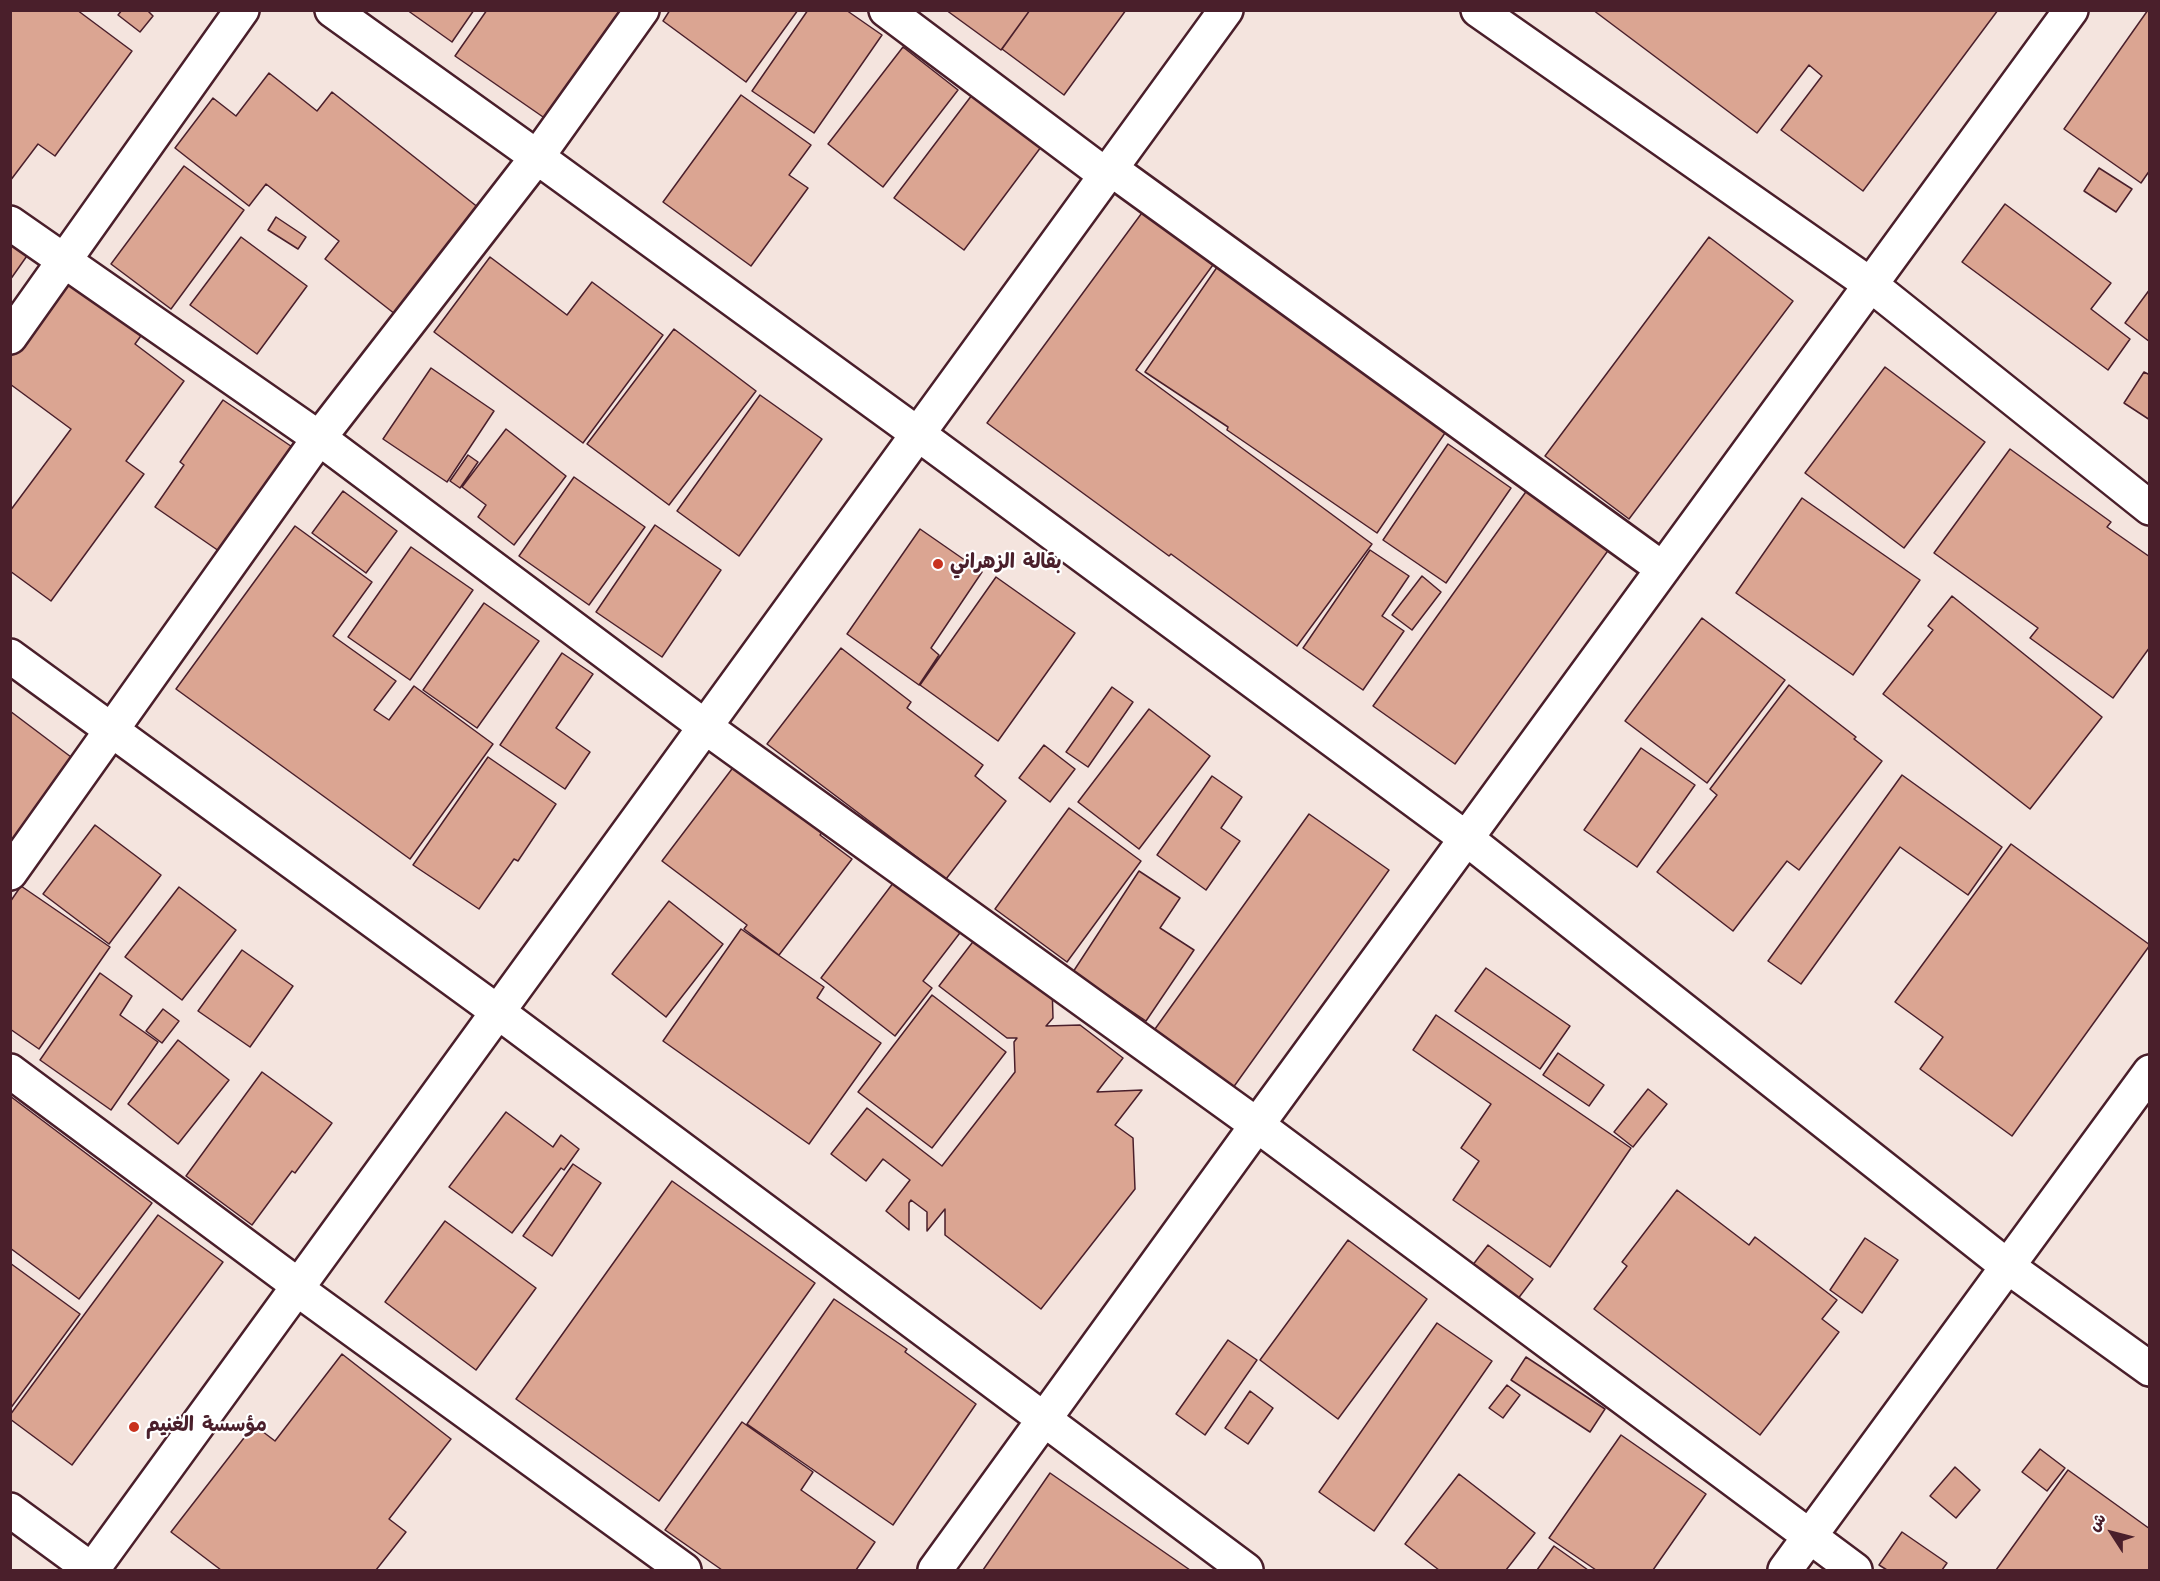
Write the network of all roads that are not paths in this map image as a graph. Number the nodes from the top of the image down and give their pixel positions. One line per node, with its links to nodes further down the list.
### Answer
1 (242, 10): 11 (street)
2 (332, 10): 8 (street)
3 (642, 10): 8 (street)
4 (886, 10): 9 (street)
5 (1226, 10): 9 (street)
6 (1478, 10): 12 (street)
7 (2071, 10): 12 (street)
8 (537, 157): 14 (street); 15 (street)
9 (1109, 172): 14 (street); 17 (street)
10 (10, 223): 11 (street)
11 (64, 262): 13 (street); 15 (street)
12 (1871, 285): 16 (street); 17 (street)
13 (10, 337)
14 (918, 434): 19 (street); 21 (street)
15 (319, 438): 19 (street); 20 (street)
16 (2150, 508)
17 (1664, 569): 21 (street)
18 (10, 656): 20 (street)
19 (704, 726): 23 (street); 26 (street)
20 (111, 729): 22 (street); 23 (street)
21 (1467, 839): 26 (street); 27 (street)
22 (10, 873)
23 (498, 1012): 28 (street); 30 (street)
24 (10, 1071): 28 (street)
25 (2150, 1072): 27 (street)
26 (1257, 1125): 30 (street); 32 (street)
27 (2007, 1266): 29 (street); 32 (street)
28 (298, 1288): 31 (street); 34 (street)
29 (2150, 1369)
30 (1044, 1420): 33 (street); 35 (street)
31 (10, 1510)
32 (1809, 1538): 36 (street); 37 (street)
33 (1233, 1567)
34 (684, 1570)
35 (935, 1570)
36 (1785, 1570)
37 (1855, 1570)

